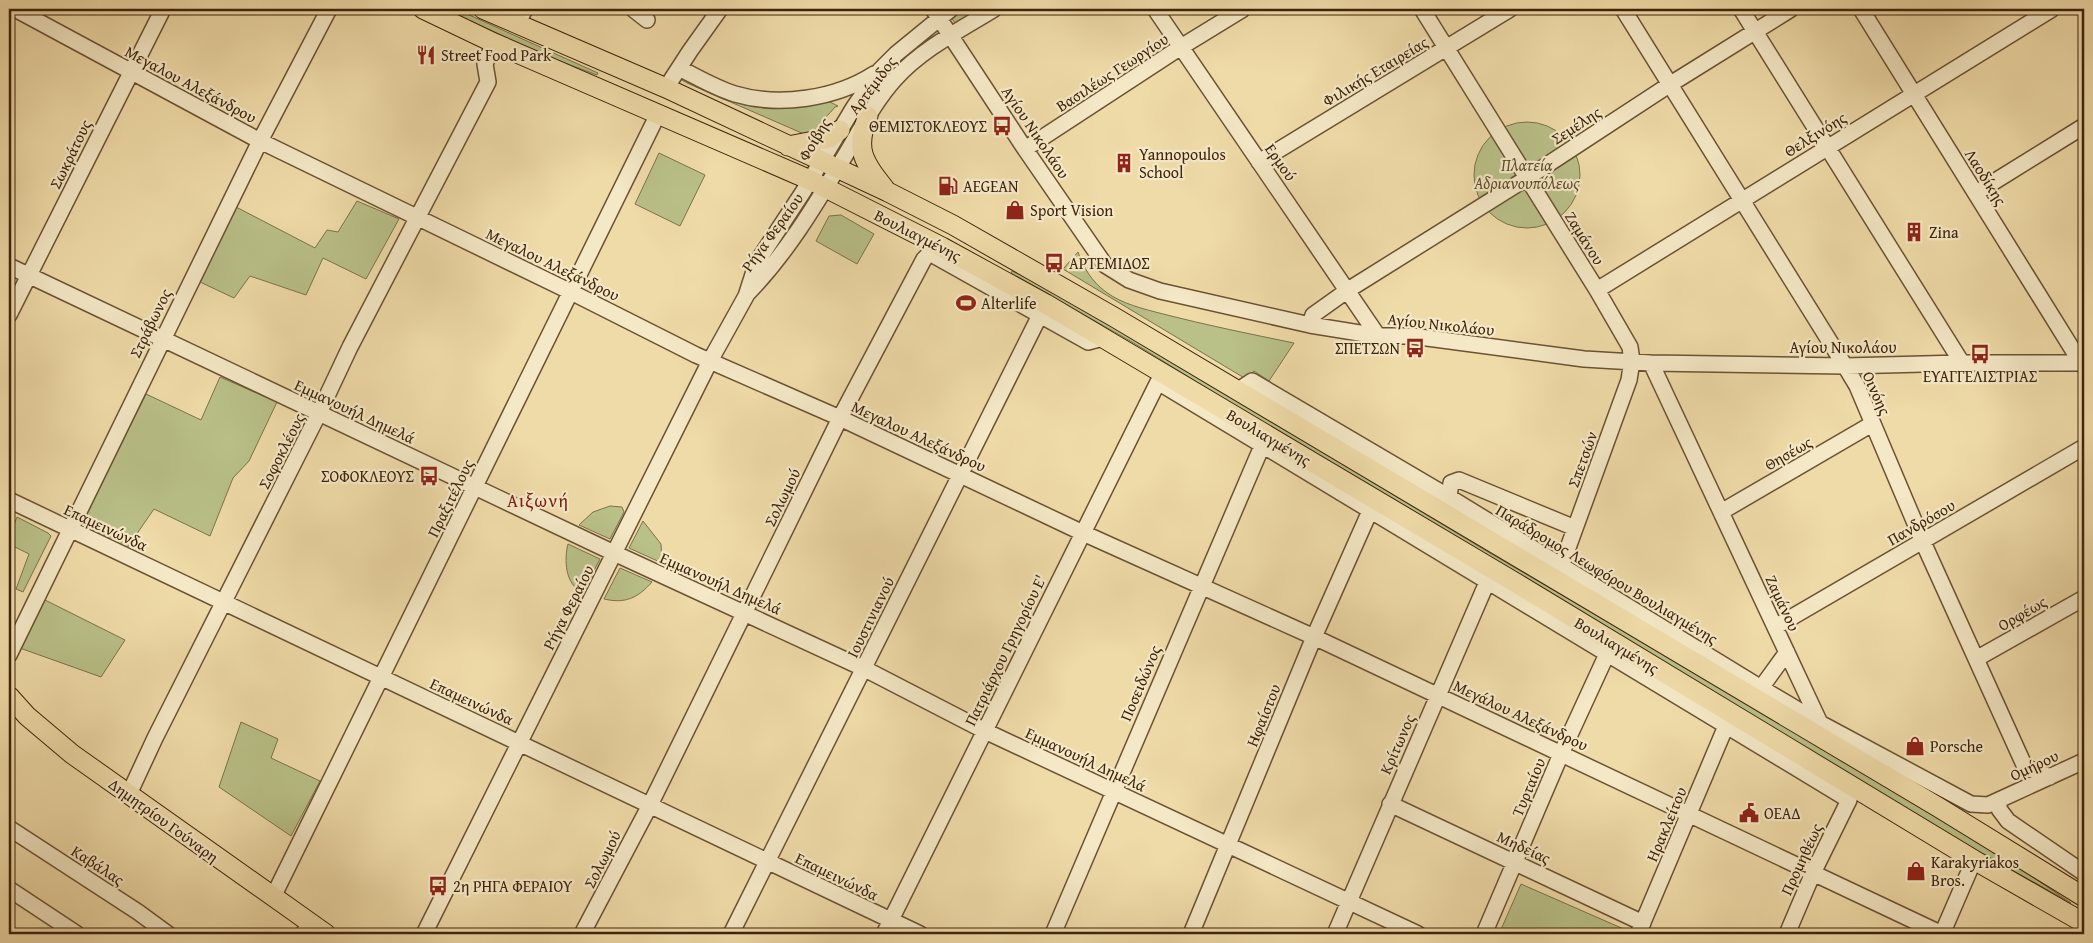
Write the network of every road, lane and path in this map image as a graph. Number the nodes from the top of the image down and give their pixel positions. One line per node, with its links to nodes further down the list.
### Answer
1 (15, 9): 28 (street, Μεγαλου Αλεξάνδρου)
2 (163, 9): 28 (street, Σωκράτους)
3 (328, 9): 37 (street, Στράβωνος)
4 (423, 9): 23 (main road, Βουλιαγμένης)
5 (483, 9): 19 (main road, Βουλιαγμένης)
6 (633, 9): 20 (street)
7 (720, 9): 26 (street)
8 (994, 9): 22 (street, Αρτέμιδος)
9 (1154, 9): 24 (street, Ερμού)
10 (1244, 9): 24 (street, Βασιλέως Γεωργίου)
11 (1422, 9): 25 (street, Ζαμάνου)
12 (1510, 9): 25 (street, Φιλικής Εταιρείας)
13 (1623, 9): 29 (street, Οινόης)
14 (1741, 9): 21 (street)
15 (1791, 9): 21 (street, Σεμέλης)
16 (1861, 9): 32 (street, Λαοδίκης)
17 (2052, 9): 32 (street, Θελξινόης)
18 (941, 12): 22 (street, Αγίου Νικολάου); 27 (street, Φοίβης)
19 (521, 13): 30 (main road, Βουλιαγμένης)
20 (647, 20)
21 (1755, 32): 29 (street, Σεμέλης); 39 (street)
22 (952, 35): 34 (street, Αρτέμιδος); 40 (street, Αγίου Νικολάου)
23 (494, 43): 33 (main road, Βουλιαγμένης); 48 (street, Σοφοκλέους)
24 (1181, 47): 40 (street, Βασιλέως Γεωργίου); 41 (street, Ερμού)
25 (1446, 48): 41 (street, Φιλικής Εταιρείας); 43 (street, Ζαμάνου)
26 (679, 68): 30 (street); 31 (street)
27 (880, 70): 31 (street); 35 (street, Φοίβης)
28 (131, 71): 37 (street, Μεγαλου Αλεξάνδρου); 52 (street, Σωκράτους)
29 (1669, 85): 43 (street, Σεμέλης); 47 (street, Οινόης)
30 (666, 88): 38 (main road, Βουλιαγμένης)
31 (832, 93): 35 (street)
32 (1914, 94): 39 (street, Θελξινόης); 46 (street, Λαοδίκης)
33 (658, 114): 44 (main road, Βουλιαγμένης); 55 (street, Πραξιτέλους)
34 (868, 116): 42 (street, Αρτέμιδος); 45 (main road)
35 (843, 126): 38 (main road); 42 (street, Φοίβης)
36 (2084, 126): 46 (street)
37 (260, 140): 48 (street, Μεγαλου Αλεξάνδρου); 61 (street, Στράβωνος)
38 (788, 146): 42 (main road, Βουλιαγμένης)
39 (1827, 147): 47 (street, Θελξινόης); 65 (street)
40 (1025, 149): 58 (street, Αγίου Νικολάου)
41 (1259, 162): 53 (street, Ερμού)
42 (829, 165): 44 (street, Φοίβης); 45 (main road, Βουλιαγμένης)
43 (1527, 178): 53 (street, Σεμέλης); 54 (street, Ζαμάνου)
44 (818, 184): 49 (main road, Βουλιαγμένης); 62 (street, Ρήγα Φεραίου)
45 (888, 192): 68 (main road, Βουλιαγμένης)
46 (1976, 193): 66 (street, Λαοδίκης)
47 (1743, 199): 54 (street, Θελξινόης); 67 (street, Οινόης)
48 (417, 217): 55 (street, Μεγαλου Αλεξάνδρου); 69 (street, Σοφοκλέους)
49 (942, 247): 51 (main road); 60 (main road, Βουλιαγμένης)
50 (9, 266): 52 (street, Εμμανουήλ Δημελά)
51 (961, 270): 56 (street, Σολωμού); 70 (street, Σολωμού)
52 (29, 276): 57 (street, Σωκράτους); 61 (street, Εμμανουήλ Δημελά)
53 (1348, 290): 58 (street, Σεμέλης); 59 (street, Ερμού)
54 (1597, 290): 63 (street, Ζαμάνου)
55 (571, 292): 62 (street, Μεγαλου Αλεξάνδρου); 76 (street, Πραξιτέλους)
56 (1040, 315): 60 (street, Σολωμού); 75 (street, Ιουστινιανού)
57 (9, 316)
58 (1310, 325): 59 (street, Αγίου Νικολάου)
59 (1378, 336): 63 (street, Αγίου Νικολάου)
60 (1103, 338): 74 (main road, Βουλιαγμένης)
61 (162, 339): 69 (street, Εμμανουήλ Δημελά); 82 (street, Στράβωνος)
62 (710, 361): 70 (street, Μεγαλου Αλεξάνδρου); 87 (street, Ρήγα Φεραίου)
63 (1632, 361): 64 (street, Αγίου Νικολάου); 81 (street, Σπετσών)
64 (1651, 363): 67 (street, Αγίου Νικολάου); 80 (street, Ζαμάνου)
65 (1962, 363): 66 (street, Αγίου Νικολάου); 67 (street, Αγίου Νικολάου)
66 (2083, 363)
67 (1845, 366): 71 (street, Οινόης)
68 (1237, 391): 77 (street, Παράδρομος Λεωφόρου Βουλιαγμένης); 86 (main road, Βουλιαγμένης)
69 (319, 413): 76 (street, Εμμανουήλ Δημελά); 92 (street, Σοφοκλέους)
70 (840, 418): 75 (street, Μεγαλου Αλεξάνδρου); 93 (street, Σολωμού)
71 (1872, 424): 80 (street, Θησέως); 85 (street, Οινόης)
72 (1262, 446): 74 (street); 83 (street, Πατριάρχου Γρηγορίου E'); 90 (street, Ποσειδώνος)
73 (2084, 447): 85 (street, Πανδρόσου)
74 (1283, 452): 79 (street); 84 (main road, Βουλιαγμένης)
75 (959, 474): 83 (street, Μεγαλου Αλεξάνδρου); 100 (street, Ιουστινιανού)
76 (475, 487): 87 (street, Εμμανουήλ Δημελά); 101 (street, Πραξιτέλους)
77 (1449, 497): 81 (street); 86 (street, Παράδρομος Λεωφόρου Βουλιαγμένης)
78 (9, 500): 82 (street, Επαμεινώνδα)
79 (1370, 511): 84 (street); 95 (street, Ηφαίστου)
80 (1721, 512): 94 (street, Ζαμάνου)
81 (1575, 528): 88 (street, Σπετσών)
82 (71, 529): 92 (street, Επαμεινώνδα); 98 (street, Στράβωνος)
83 (1083, 532): 90 (street, Μεγάλου Αλεξάνδρου); 107 (street, Πατριάρχου Γρηγορίου E')
84 (1417, 532): 89 (main road, Βουλιαγμένης)
85 (1923, 542): 94 (street, Πανδρόσου); 99 (street, Οινόης)
86 (1518, 550): 88 (street, Παράδρομος Λεωφόρου Βουλιαγμένης); 114 (main road, Βουλιαγμένης)
87 (614, 553): 93 (street, Εμμανουήλ Δημελά); 108 (street, Ρήγα Φεραίου)
88 (1560, 567): 102 (street, Παράδρομος Λεωφόρου Βουλιαγμένης)
89 (1490, 576): 97 (street); 103 (street, Κρίτωνος); 121 (main road, Βουλιαγμένης)
90 (1200, 586): 95 (street, Μεγάλου Αλεξάνδρου); 112 (street, Ποσειδώνος)
91 (2084, 598): 99 (street, Ορφέως)
92 (224, 602): 101 (street, Επαμεινώνδα); 113 (street, Σοφοκλέους)
93 (746, 612): 100 (street, Εμμανουήλ Δημελά); 117 (street, Σολωμού)
94 (1775, 627): 96 (street, Ζαμάνου)
95 (1314, 637): 103 (street, Μεγάλου Αλεξάνδρου); 120 (street, Ηφαίστου)
96 (1787, 652): 102 (street); 105 (street, Ζαμάνου)
97 (1607, 654): 106 (street); 109 (street, Τυρταίου)
98 (9, 655)
99 (1976, 659): 111 (street, Οινόης)
100 (865, 668): 107 (street, Εμμανουήλ Δημελά); 122 (street, Ιουστινιανού)
101 (381, 677): 108 (street, Επαμεινώνδα); 128 (street, Πραξιτέλους)
102 (1761, 688): 105 (street, Παράδρομος Λεωφόρου Βουλιαγμένης)
103 (1438, 695): 109 (street, Μεγάλου Αλεξάνδρου); 116 (street, Κρίτωνος)
104 (9, 696): 113 (main road, Δημητρίου Γούναρη)
105 (1820, 723): 114 (street, Παράδρομος Λεωφόρου Βουλιαγμένης)
106 (1726, 726): 118 (street, Ηρακλείτου); 124 (street, Προμηθέως)
107 (985, 731): 112 (street, Εμμανουήλ Δημελά); 130 (street, Πατριάρχου Γρηγορίου E')
108 (520, 743): 117 (street, Επαμεινώνδα); 138 (street, Ρήγα Φεραίου)
109 (1561, 754): 118 (street, Μεγάλου Αλεξάνδρου); 123 (street, Τυρταίου)
110 (2084, 761): 111 (street, Ομήρου)
111 (2050, 777): 115 (street, Ομήρου)
112 (1114, 791): 120 (street, Εμμανουήλ Δημελά); 143 (street, Ποσειδώνος)
113 (129, 794): 128 (main road, Δημητρίου Γούναρη)
114 (1942, 799): 115 (street, Ομήρου); 127 (main road, Βουλιαγμένης)
115 (1999, 801): 125 (street)
116 (1390, 804): 123 (street, Μηδείας); 129 (street, Κρίτωνος)
117 (650, 806): 122 (street, Επαμεινώνδα); 139 (street, Σολωμού)
118 (1690, 815): 124 (street, Μεγάλου Αλεξάνδρου); 134 (street, Ηρακλείτου)
119 (9, 828): 136 (street, Καβάλας)
120 (1228, 845): 129 (street, Εμμανουήλ Δημελά); 144 (street, Ηφαίστου)
121 (1974, 860): 131 (main road, Βουλιαγμένης); 149 (street)
122 (767, 861): 130 (street, Επαμεινώνδα); 140 (street, Ιουστινιανού)
123 (1516, 862): 134 (street, Μηδείας); 147 (street, Τυρταίου)
124 (1813, 873): 148 (street, Προμηθέως); 149 (street, Μεγάλου Αλεξάνδρου)
125 (2084, 873)
126 (9, 889): 135 (street)
127 (2084, 896)
128 (273, 898): 133 (main road, Δημητρίου Γούναρη)
129 (1348, 901): 145 (street, Κρίτωνος); 146 (street, Εμμανουήλ Δημελά)
130 (891, 920): 141 (street, Πατριάρχου Γρηγορίου E'); 142 (street, Επαμεινώνδα)
131 (2084, 923)
132 (2084, 928): 150 (street)
133 (306, 929): 137 (main road, Δημητρίου Γούναρη)
134 (1640, 929)
135 (77, 934)
136 (168, 934)
137 (326, 934)
138 (424, 934)
139 (582, 934)
140 (731, 934)
141 (884, 934)
142 (920, 934)
143 (1053, 934)
144 (1191, 934)
145 (1334, 934)
146 (1418, 934)
147 (1484, 934)
148 (1787, 934)
149 (1942, 934)
150 (2082, 934)

